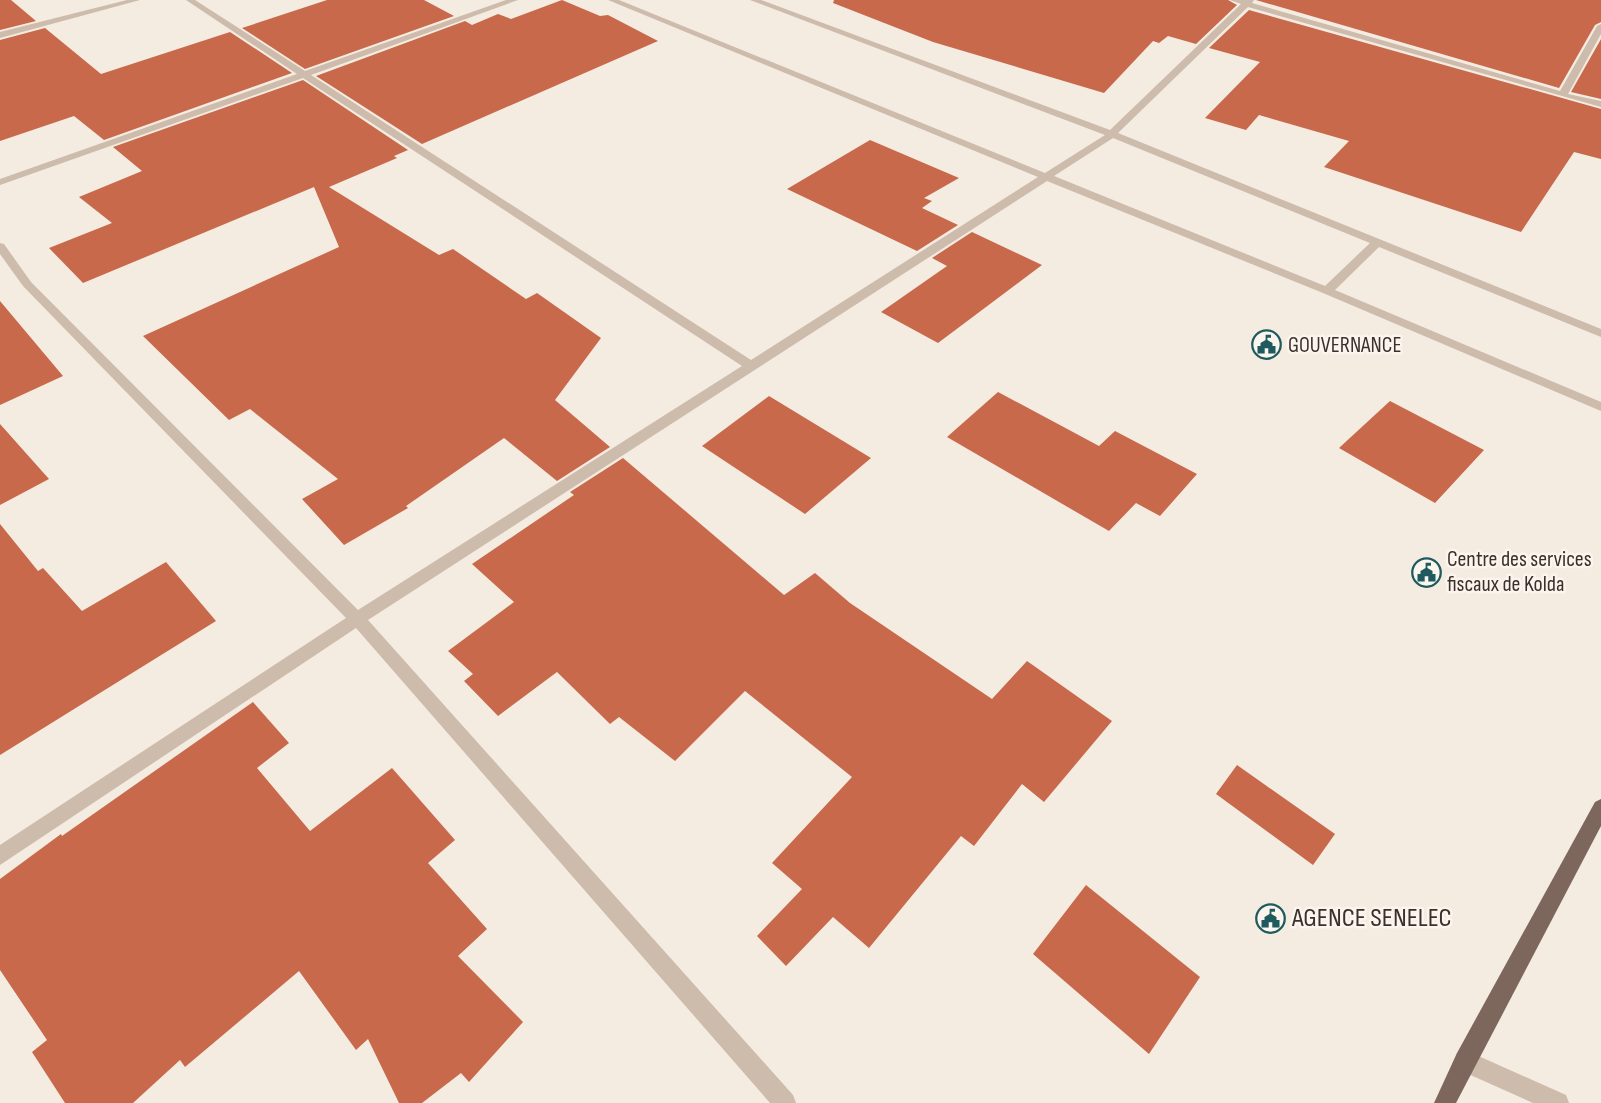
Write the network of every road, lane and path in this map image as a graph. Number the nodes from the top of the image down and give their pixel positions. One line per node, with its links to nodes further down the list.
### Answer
1 (136, 0): 9 (street)
2 (190, 0): 10 (street)
3 (514, 0): 10 (street)
4 (612, 0): 14 (street)
5 (754, 0): 13 (street)
6 (1234, 0): 7 (street)
7 (1249, 2): 11 (street); 13 (street)
8 (1601, 26): 11 (street)
9 (0, 35)
10 (306, 74): 15 (street); 20 (street)
11 (1563, 95): 12 (street)
12 (1601, 104)
13 (1112, 134): 14 (street); 16 (street)
14 (1045, 177): 18 (street); 20 (street)
15 (0, 182)
16 (1378, 242): 18 (street); 19 (street)
17 (0, 246): 22 (street)
18 (1328, 291): 21 (street)
19 (1601, 333)
20 (750, 365): 22 (street)
21 (1601, 407)
22 (357, 619): 24 (street); 26 (street)
23 (1601, 808): 25 (main road)
24 (0, 856)
25 (1465, 1061): 27 (main road); 28 (street)
26 (785, 1103)
27 (1444, 1103)
28 (1558, 1103)

